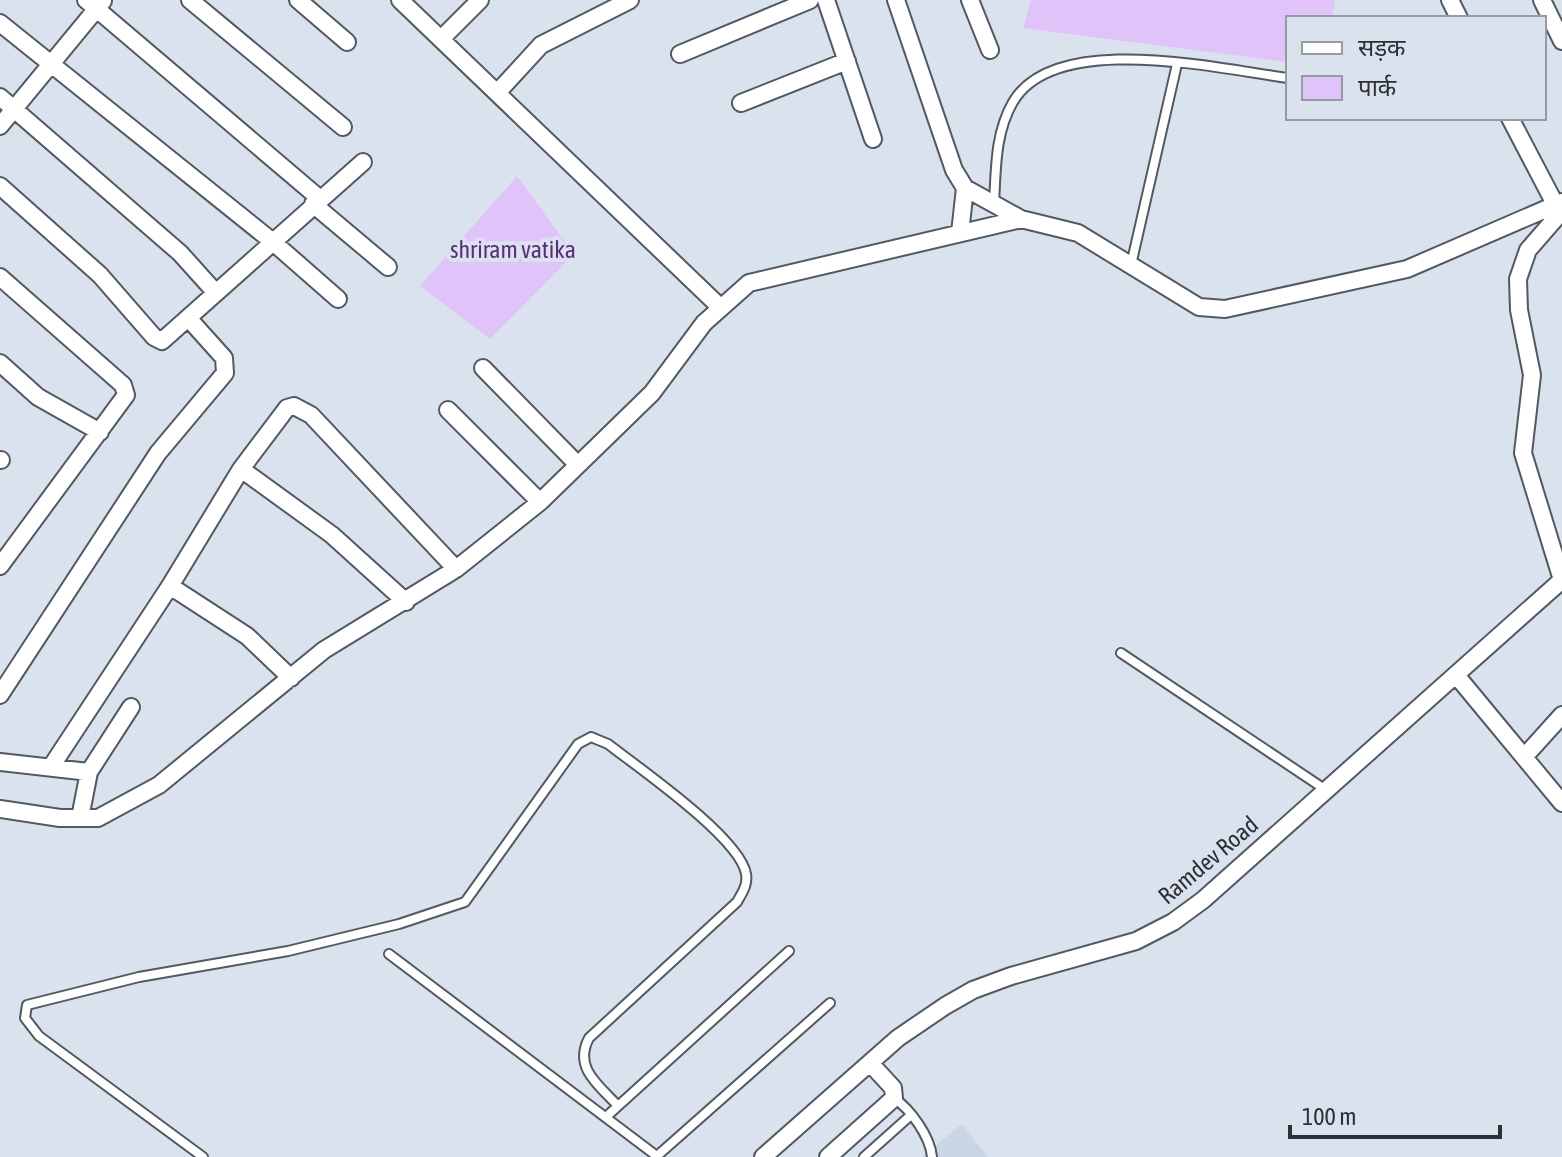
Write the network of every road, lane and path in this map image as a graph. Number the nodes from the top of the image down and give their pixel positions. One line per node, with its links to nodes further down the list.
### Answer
1 (190, 0): 28 (street)
2 (298, 0): 15 (street)
3 (400, 0): 13 (street)
4 (480, 0): 13 (street)
5 (630, 0): 22 (street)
6 (810, 0): 17 (street)
7 (826, 0): 18 (street)
8 (896, 0): 32 (street)
9 (970, 0): 16 (street)
10 (1542, 0): 14 (street)
11 (96, 3): 19 (street); 33 (street)
12 (0, 23): 19 (street)
13 (441, 39): 22 (street)
14 (1562, 39)
15 (347, 42)
16 (990, 50)
17 (680, 54)
18 (847, 61): 24 (street); 29 (street)
19 (52, 64): 25 (street); 38 (street)
20 (1177, 64): 21 (lane); 35 (lane); 39 (lane)
21 (1286, 78)
22 (497, 93): 44 (street)
23 (0, 97): 25 (street)
24 (741, 103)
25 (16, 108): 27 (street); 42 (street)
26 (1511, 120): 34 (street)
27 (0, 126)
28 (343, 127)
29 (873, 139)
30 (363, 162): 33 (street)
31 (0, 186): 45 (street)
32 (965, 188): 35 (street); 37 (street)
33 (316, 201): 38 (street); 40 (street)
34 (1558, 203): 39 (street); 55 (street)
35 (994, 204): 36 (street)
36 (1021, 219): 37 (street); 39 (street)
37 (960, 233): 44 (street)
38 (273, 242): 42 (street); 43 (street)
39 (1131, 265)
40 (388, 267)
41 (0, 277): 49 (street)
42 (216, 293): 45 (street)
43 (338, 299)
44 (720, 307): 50 (street)
45 (189, 319): 61 (street)
46 (0, 363): 49 (street)
47 (483, 368): 50 (street)
48 (448, 410): 52 (street)
49 (100, 432): 53 (street)
50 (578, 465): 52 (street)
51 (241, 469): 54 (street); 56 (street); 57 (street)
52 (540, 502): 54 (street)
53 (0, 566)
54 (456, 569): 57 (street)
55 (1562, 580): 59 (street, Ramdev Road)
56 (170, 586): 60 (street); 66 (street)
57 (406, 602): 60 (street)
58 (1121, 653): 68 (lane)
59 (1456, 675): 64 (street); 68 (street, Ramdev Road)
60 (291, 678): 71 (street)
61 (0, 695)
62 (131, 707): 67 (street)
63 (1562, 715): 64 (street)
64 (1525, 756): 69 (street)
65 (0, 762): 66 (street)
66 (51, 767): 67 (street)
67 (89, 772): 71 (street)
68 (1326, 790): 75 (street, Ramdev Road)
69 (1559, 795)
70 (0, 809): 71 (street)
71 (80, 818)
72 (789, 951): 77 (lane)
73 (389, 954): 79 (lane)
74 (830, 1003): 80 (lane)
75 (870, 1063): 76 (street); 82 (street, Ramdev Road)
76 (890, 1087): 78 (lane); 83 (street)
77 (618, 1106): 79 (lane); 81 (lane)
78 (911, 1115): 84 (lane); 85 (lane)
79 (607, 1116): 80 (lane)
80 (657, 1156)
81 (203, 1157)
82 (763, 1157)
83 (828, 1157)
84 (864, 1157)
85 (932, 1157)

